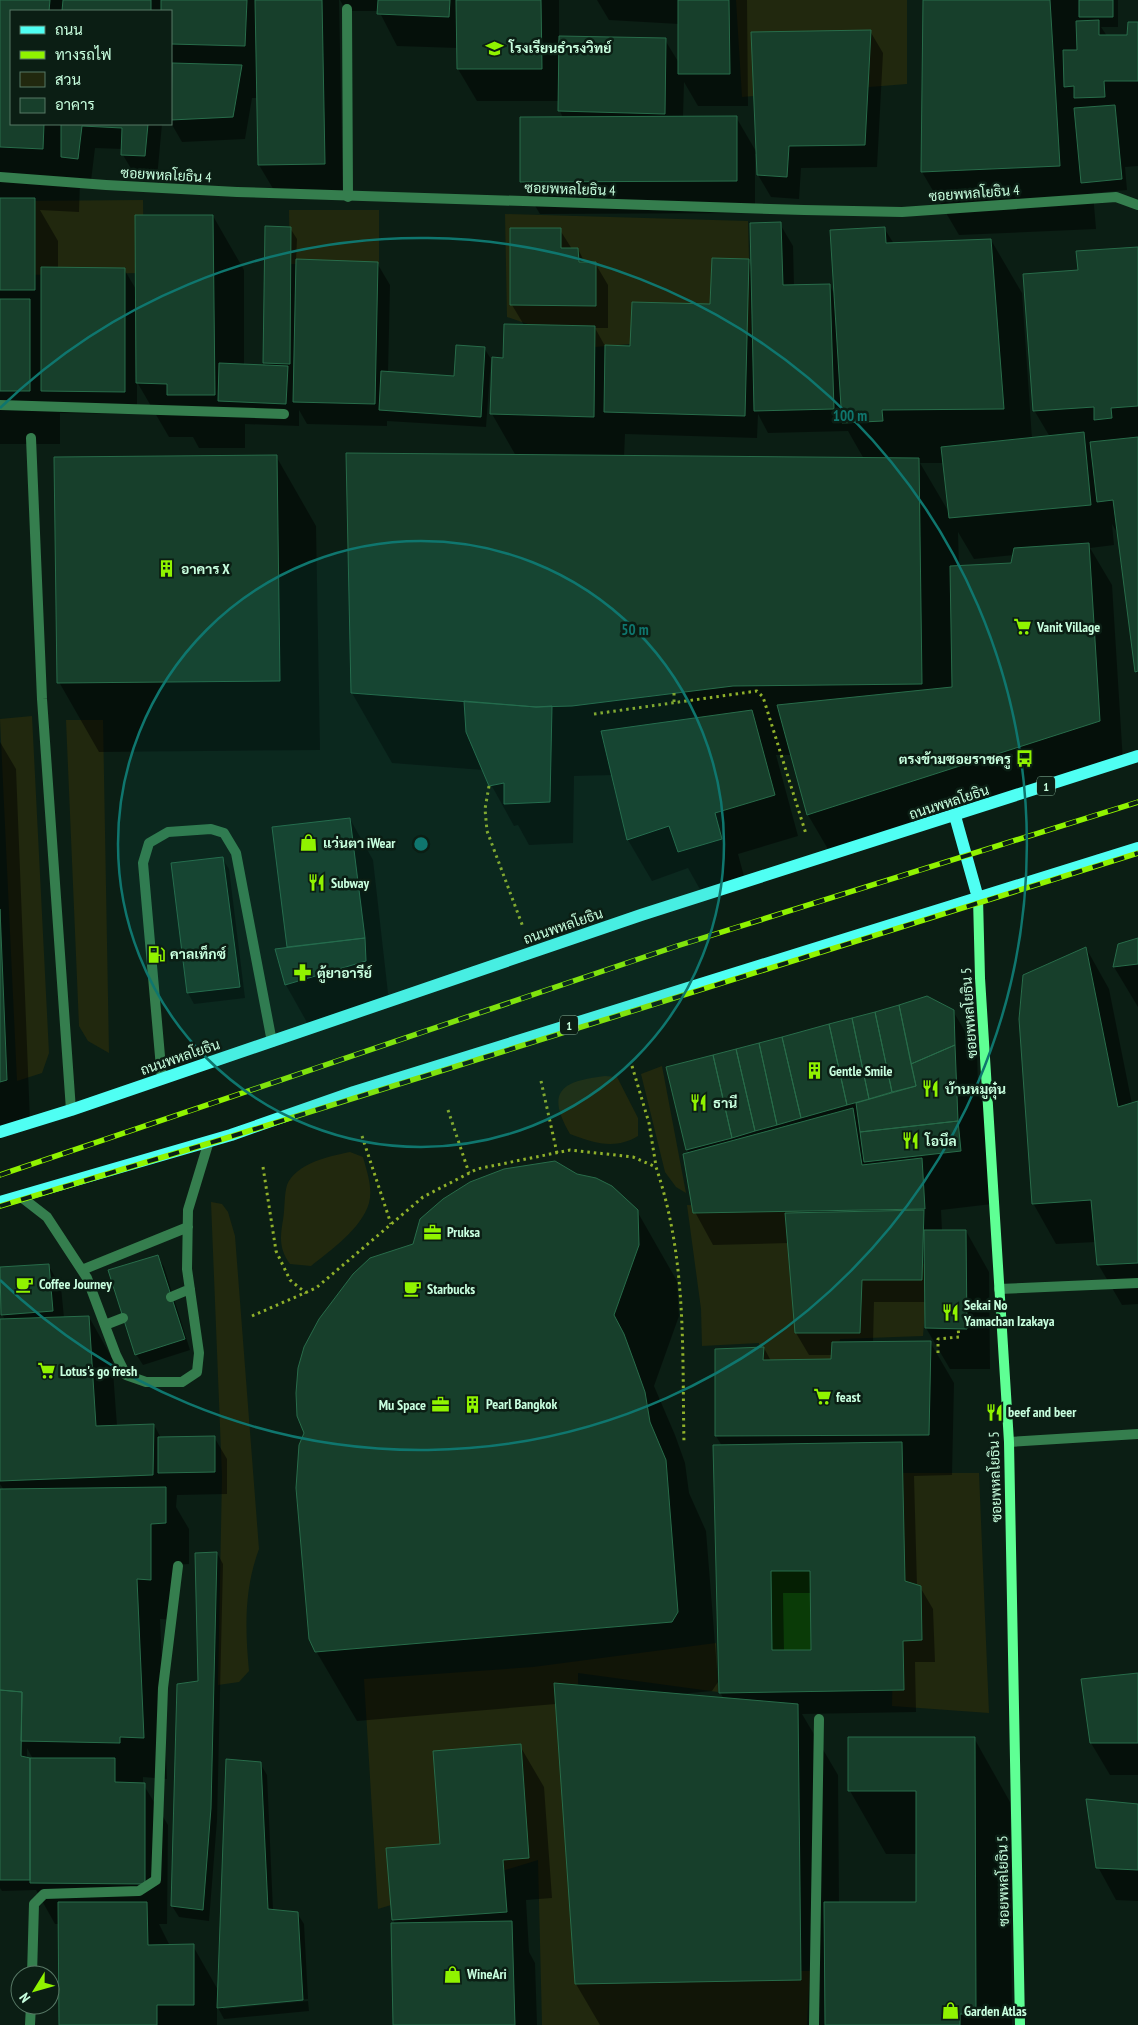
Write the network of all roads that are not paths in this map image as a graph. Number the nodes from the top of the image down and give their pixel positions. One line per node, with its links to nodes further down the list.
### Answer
1 (348, 9): 3 (street)
2 (0, 177): 3 (street, ซอยพหลโยธิน 4)
3 (348, 197): 4 (street, ซอยพหลโยธิน 4)
4 (1138, 205)
5 (0, 405): 6 (street)
6 (284, 414)
7 (31, 438): 14 (street)
8 (1138, 756): 9 (main road, ถนนพหลโยธิน / 1)
9 (955, 816): 11 (main road); 12 (main road, ถนนพหลโยธิน / 1)
10 (1138, 848): 11 (main road, 1)
11 (978, 898): 16 (main road, 1); 23 (street, ซอยพหลโยธิน 5)
12 (272, 1042): 13 (main road, ถนนพหลโยธิน / 1); 13 (street)
13 (162, 1079): 14 (main road, ถนนพหลโยธิน / 1)
14 (71, 1110): 15 (main road, ถนนพหลโยธิน / 1)
15 (0, 1132)
16 (209, 1141): 17 (main road, 1); 19 (street)
17 (20, 1196): 18 (main road, 1); 20 (street)
18 (0, 1202)
19 (188, 1227): 20 (street); 22 (street)
20 (82, 1270): 26 (street)
21 (1138, 1283): 23 (street)
22 (190, 1289): 24 (street); 26 (street)
23 (999, 1289): 28 (street, ซอยพหลโยธิน 5)
24 (171, 1297)
25 (123, 1318): 26 (street)
26 (105, 1325)
27 (1138, 1434): 28 (street)
28 (1009, 1442): 33 (street, ซอยพหลโยธิน 5)
29 (178, 1566): 31 (street)
30 (819, 1719): 32 (street)
31 (32, 1965)
32 (814, 2025)
33 (1020, 2025)

